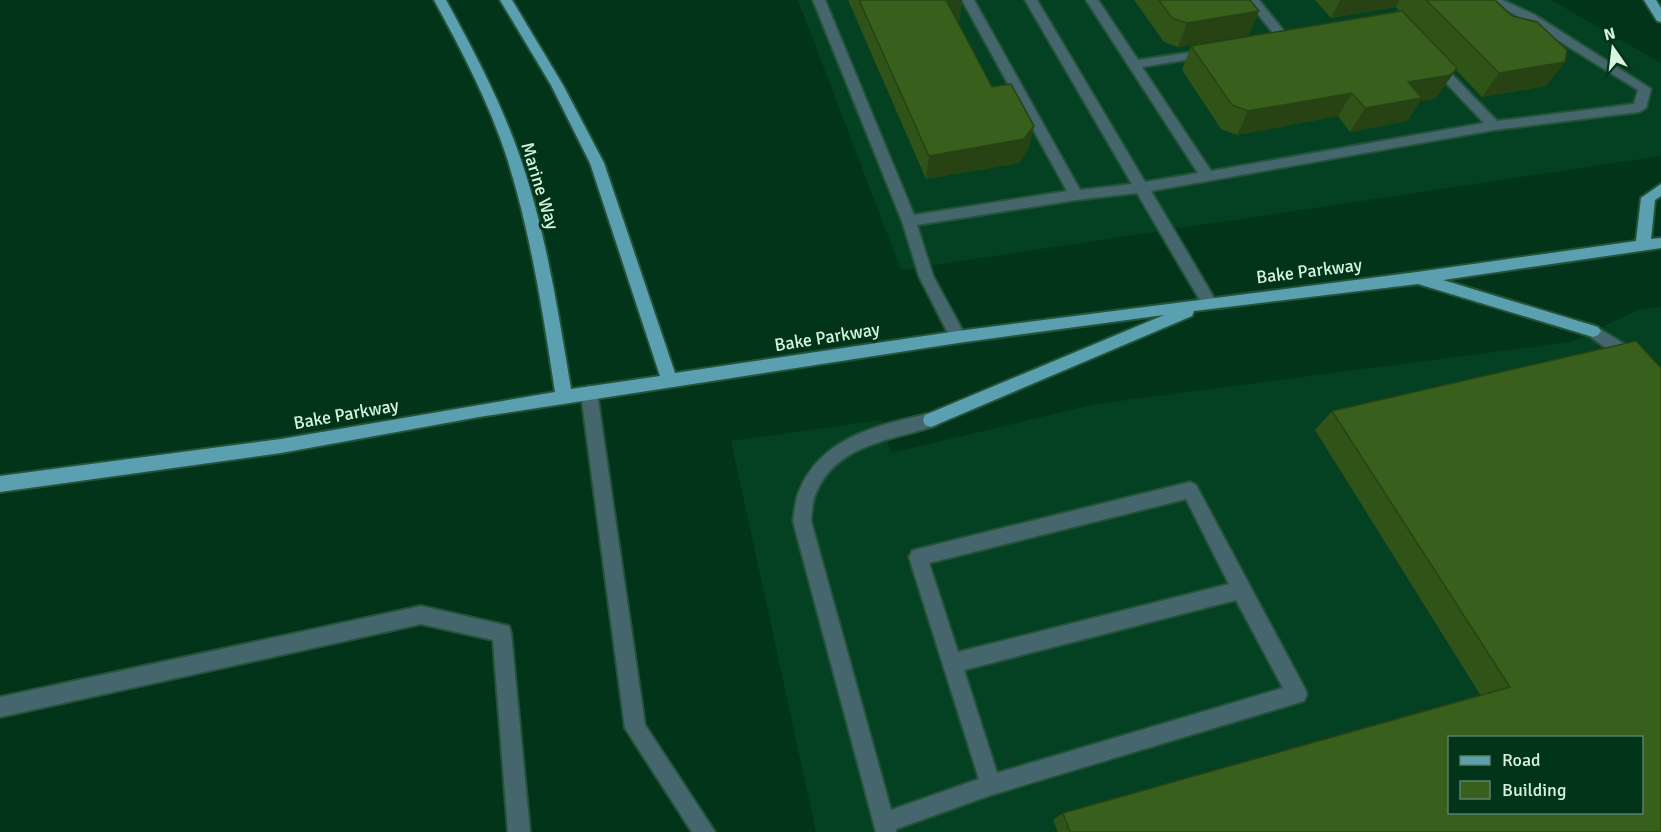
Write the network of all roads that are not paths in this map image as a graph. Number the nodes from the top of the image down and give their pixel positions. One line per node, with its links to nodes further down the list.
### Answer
1 (440, 0): 31 (main road, Marine Way)
2 (506, 0): 28 (main road)
3 (819, 0): 20 (lane)
4 (969, 0): 19 (lane)
5 (1031, 0): 17 (lane)
6 (1092, 0): 14 (lane)
7 (1253, 0): 11 (lane)
8 (1493, 0): 15 (lane)
9 (1650, 0): 10 (main road)
10 (1661, 18)
11 (1284, 39)
12 (1226, 49): 14 (lane)
13 (1424, 53): 15 (lane)
14 (1133, 65): 16 (lane)
15 (1494, 126): 16 (lane)
16 (1207, 176): 17 (lane)
17 (1141, 188): 19 (lane); 25 (lane)
18 (1661, 189): 22 (main road)
19 (1076, 195): 20 (lane)
20 (909, 221): 27 (lane)
21 (1661, 243): 22 (main road, Bake Parkway)
22 (1643, 246): 23 (main road); 24 (main road, Bake Parkway)
23 (1661, 249)
24 (1418, 278): 25 (main road, Bake Parkway); 26 (main road)
25 (1209, 303): 27 (main road, Bake Parkway); 32 (main road)
26 (1593, 331): 29 (lane)
27 (958, 337): 28 (main road, Bake Parkway)
28 (670, 381): 30 (main road, Bake Parkway)
29 (1661, 388)
30 (589, 393): 31 (main road, Bake Parkway); 40 (lane)
31 (564, 396): 33 (main road, Bake Parkway)
32 (931, 420): 38 (lane)
33 (0, 484)
34 (1241, 590): 35 (lane); 35 (lane); 37 (lane)
35 (952, 663): 37 (lane)
36 (0, 707): 39 (lane)
37 (990, 785): 38 (lane)
38 (885, 827)
39 (519, 832)
40 (704, 832)

